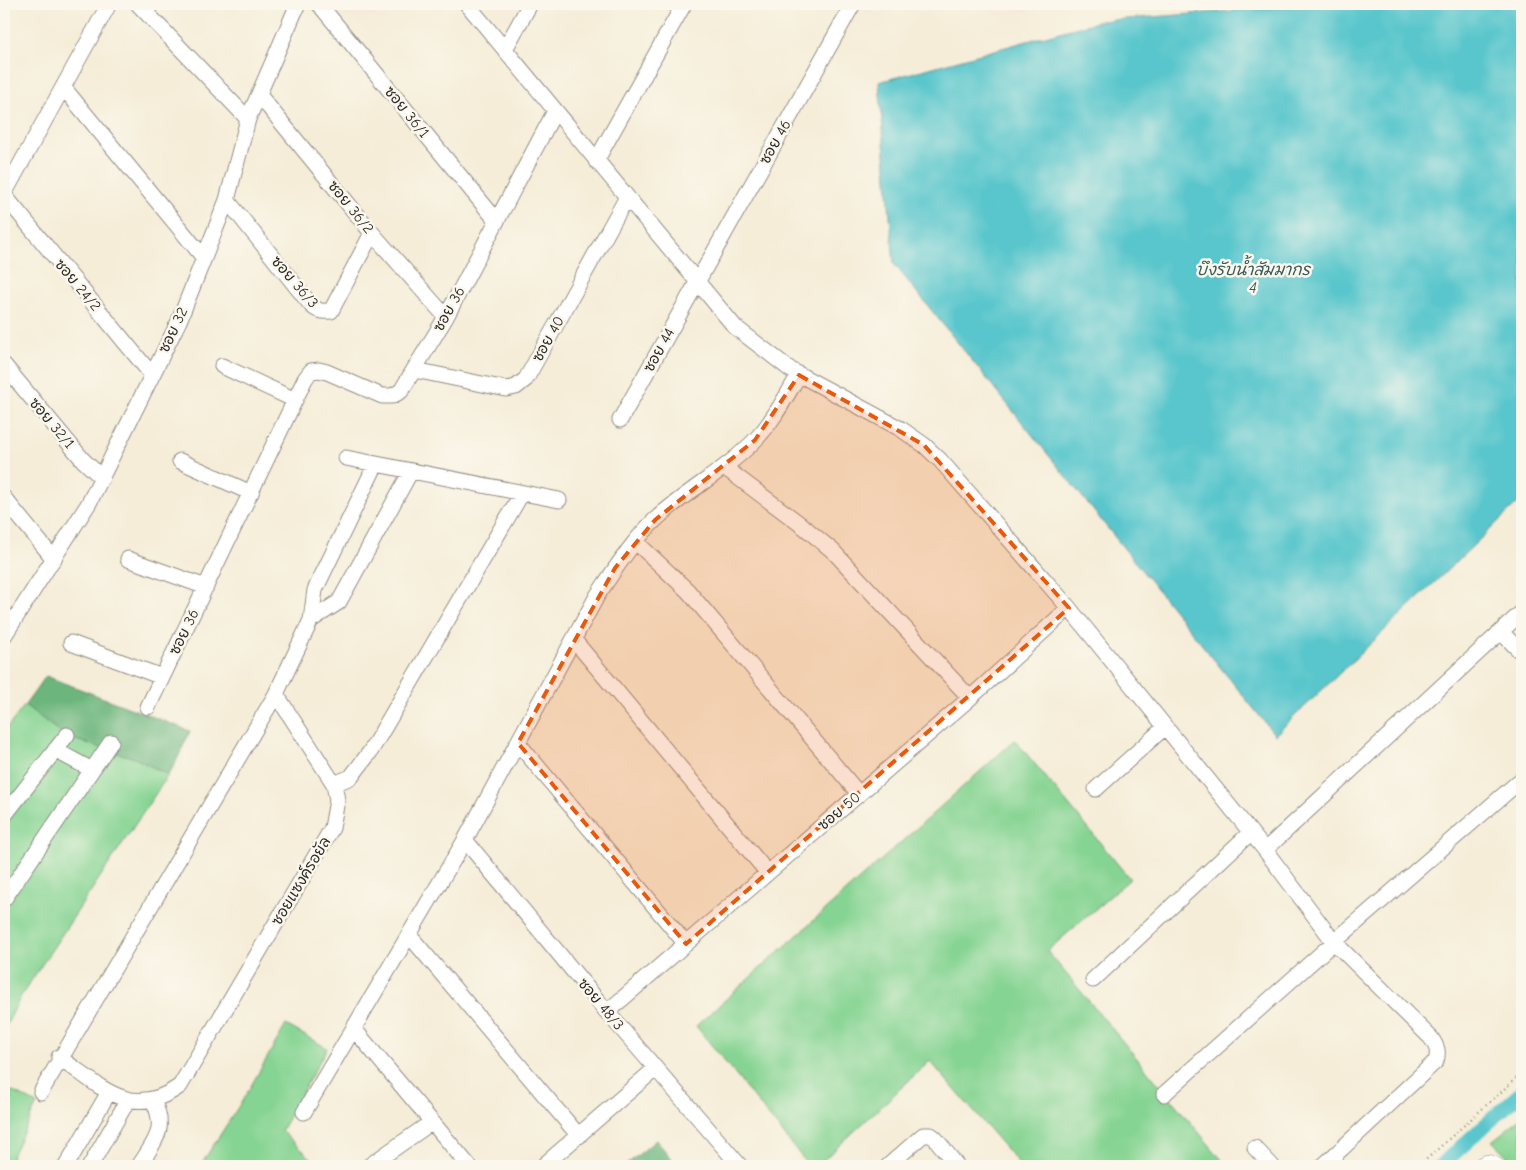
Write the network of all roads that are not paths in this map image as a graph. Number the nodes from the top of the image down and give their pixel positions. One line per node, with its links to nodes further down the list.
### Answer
1 (109, 4): 10 (street)
2 (138, 4): 13 (street)
3 (298, 4): 11 (street, ซอย 32)
4 (318, 4): 18 (street, ซอย 36/1)
5 (467, 4): 9 (street)
6 (530, 4): 9 (street)
7 (684, 4): 14 (street)
8 (853, 4): 21 (street, ซอย 46)
9 (504, 49): 12 (street)
10 (63, 87): 15 (street); 20 (street)
11 (259, 95): 13 (street, ซอย 32); 19 (street, ซอย 36/2)
12 (555, 111): 14 (street); 18 (street, ซอย 36)
13 (248, 120): 17 (street, ซอย 32)
14 (596, 161): 16 (street)
15 (4, 194): 26 (street, ซอย 24/2)
16 (627, 197): 21 (street); 25 (street, ซอย 40)
17 (227, 200): 19 (street, ซอย 36/3); 20 (street, ซอย 32)
18 (496, 220): 22 (street, ซอย 36)
19 (372, 233): 22 (street, ซอย 36/2)
20 (204, 258): 26 (street, ซอย 32)
21 (698, 281): 27 (street); 29 (street, ซอย 44)
22 (446, 317): 25 (street, ซอย 36)
23 (4, 365): 35 (street, ซอย 32/1)
24 (222, 366): 28 (street)
25 (415, 370): 28 (street, ซอย 36)
26 (152, 375): 35 (street, ซอย 32)
27 (800, 375): 33 (street); 44 (street)
28 (295, 400): 37 (street, ซอย 36)
29 (620, 420)
30 (346, 458): 32 (street)
31 (180, 461): 37 (street)
32 (376, 464): 34 (street); 46 (street)
33 (724, 467): 40 (street); 54 (street)
34 (411, 470): 36 (street); 46 (street)
35 (102, 478): 41 (street, ซอย 32)
36 (522, 493): 39 (street); 63 (street)
37 (250, 494): 43 (street, ซอย 36)
38 (4, 498): 41 (street)
39 (559, 500)
40 (636, 542): 49 (street); 65 (street)
41 (54, 559): 48 (street, ซอย 32)
42 (128, 559): 43 (street)
43 (206, 587): 52 (street, ซอย 36)
44 (1069, 608): 54 (street, ซอย 50); 56 (street)
45 (1522, 612): 47 (street)
46 (311, 620): 53 (street)
47 (1501, 632): 51 (street); 69 (street)
48 (4, 635)
49 (574, 640): 59 (street); 70 (street)
50 (72, 643): 52 (street)
51 (1522, 653)
52 (162, 677): 55 (street, ซอย 36)
53 (276, 694): 63 (street, ซอยแซงค์รอยัล); 78 (street)
54 (970, 698): 65 (street, ซอย 50)
55 (148, 707)
56 (1165, 726): 64 (street); 67 (street)
57 (67, 735): 60 (street)
58 (112, 742): 61 (street)
59 (518, 743): 68 (street); 74 (street)
60 (55, 750): 61 (street); 66 (street)
61 (92, 770): 71 (street)
62 (1522, 779): 73 (street)
63 (334, 784): 84 (street, ซอยแซงค์รอยัล)
64 (1096, 789)
65 (859, 794): 70 (street, ซอย 50)
66 (4, 816)
67 (1250, 833): 69 (street); 75 (street)
68 (465, 840): 72 (street); 76 (street, ซอย 48/3)
69 (1265, 850): 73 (street)
70 (767, 872): 74 (street, ซอย 50)
71 (4, 900)
72 (409, 935): 77 (street); 87 (street)
73 (1334, 942): 82 (street); 99 (street)
74 (686, 944): 76 (street, ซอย 50)
75 (1093, 980)
76 (607, 1012): 79 (street, ซอย 48/3)
77 (354, 1029): 85 (street); 86 (street)
78 (59, 1057): 80 (street); 81 (street, ซอยแซงค์รอยัล)
79 (655, 1069): 87 (street); 95 (street, ซอย 48/3)
80 (40, 1092)
81 (109, 1092): 83 (street, ซอยแซงค์รอยัล); 89 (street)
82 (1164, 1094)
83 (128, 1100): 84 (street, ซอยแซงค์รอยัล); 90 (street)
84 (153, 1101): 91 (street)
85 (304, 1112)
86 (432, 1122): 92 (street); 93 (street)
87 (579, 1136): 94 (street)
88 (1255, 1148): 98 (street)
89 (66, 1166)
90 (90, 1166)
91 (139, 1166)
92 (369, 1166)
93 (469, 1166)
94 (543, 1166)
95 (740, 1166)
96 (888, 1166): 97 (street)
97 (957, 1166)
98 (1272, 1166)
99 (1322, 1166)
100 (1474, 1166): 101 (lane)
101 (1503, 1166)

